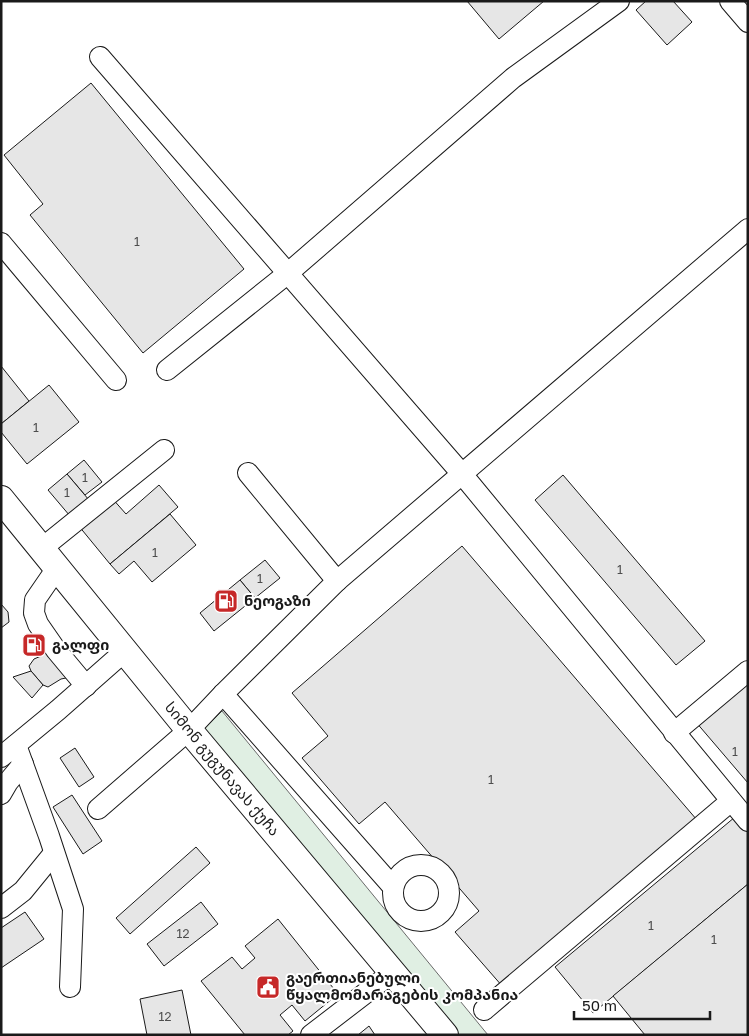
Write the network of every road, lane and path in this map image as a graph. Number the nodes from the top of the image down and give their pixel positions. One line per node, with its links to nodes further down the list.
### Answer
1 (619, 1): 7 (lane)
2 (730, 1): 3 (lane)
3 (748, 22)
4 (100, 58): 7 (lane)
5 (748, 229): 12 (lane)
6 (1, 243): 9 (lane)
7 (287, 274): 8 (lane); 12 (lane)
8 (167, 370)
9 (116, 380)
10 (164, 450): 14 (lane)
11 (248, 473): 15 (lane)
12 (462, 474): 15 (lane); 21 (lane)
13 (1, 499): 14 (main road, სიმონ გუგუნავას ქუჩა)
14 (49, 558): 16 (main road, სიმონ გუგუნავას ქუჩა); 18 (lane)
15 (337, 581): 19 (lane)
16 (124, 651): 18 (lane); 20 (main road, სიმონ გუგუნავას ქუჩა)
17 (748, 672): 21 (lane)
18 (86, 686): 22 (lane)
19 (223, 694): 20 (lane); 29 (lane)
20 (189, 730): 26 (lane); 31 (main road, სიმონ გუგუნავას ქუჩა)
21 (674, 733): 25 (lane)
22 (9, 751): 23 (lane)
23 (23, 764): 24 (lane); 28 (lane)
24 (1, 794)
25 (731, 801): 27 (lane); 33 (lane)
26 (98, 808)
27 (748, 821)
28 (54, 853): 30 (lane); 32 (lane)
29 (393, 886)
30 (1, 908)
31 (393, 972): 34 (lane); 35 (main road, სიმონ გუგუნავას ქუჩა)
32 (70, 987)
33 (484, 1010)
34 (311, 1035)
35 (445, 1035)

